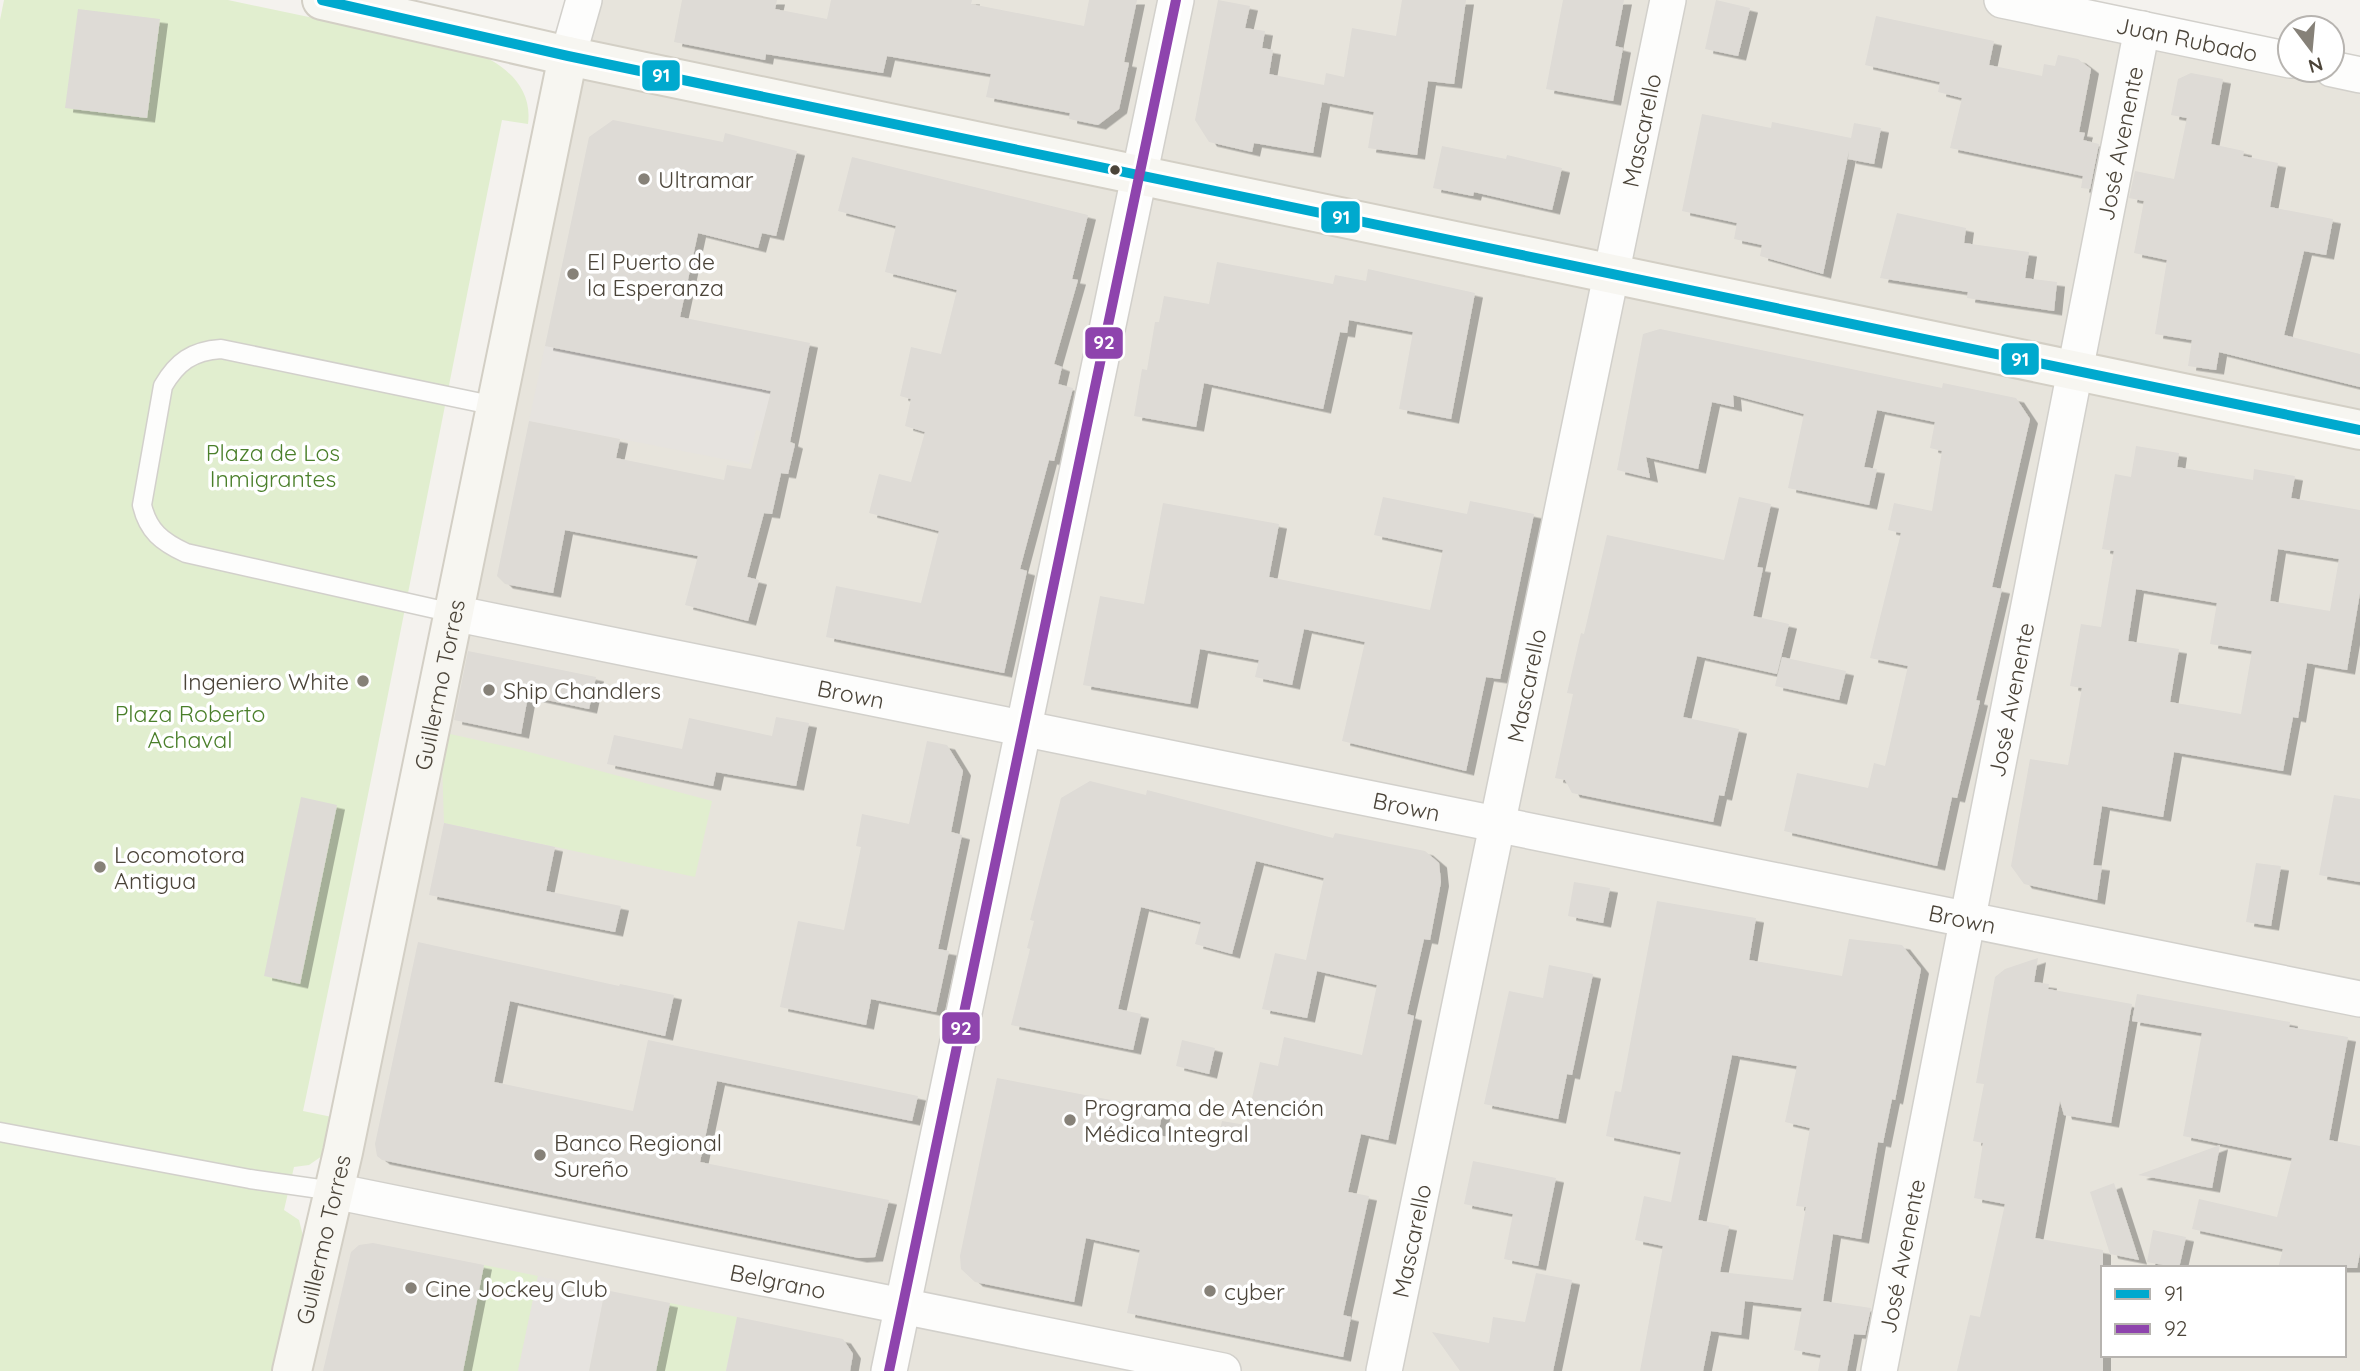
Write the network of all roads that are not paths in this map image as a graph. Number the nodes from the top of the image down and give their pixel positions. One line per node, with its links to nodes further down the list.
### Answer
1 (322, 0): 7 (main road)
2 (584, 0): 7 (street, Guillermo Torres)
3 (1176, 0): 9 (street)
4 (1668, 0): 10 (street, Mascarello)
5 (2002, 0): 6 (street, Juan Rubado)
6 (2143, 29): 8 (street, Juan Rubado); 11 (street, José Avenente)
7 (568, 56): 9 (main road); 12 (main road, Guillermo Torres)
8 (2276, 57)
9 (1140, 175): 10 (main road); 15 (street)
10 (1612, 274): 11 (main road); 16 (street, Mascarello)
11 (2077, 371): 13 (main road); 17 (street, José Avenente)
12 (496, 406): 14 (main road, Guillermo Torres); 14 (lane)
13 (2360, 430)
14 (453, 613): 15 (street, Brown); 20 (main road, Guillermo Torres)
15 (1024, 729): 16 (street, Brown); 21 (street)
16 (1498, 825): 17 (street, Brown); 25 (street, Mascarello)
17 (1968, 920): 18 (street, Brown); 26 (street, José Avenente)
18 (2360, 999)
19 (0, 1132): 20 (lane)
20 (334, 1191): 21 (street, Belgrano); 22 (main road, Guillermo Torres)
21 (903, 1305): 23 (street); 24 (street, Belgrano)
22 (292, 1371)
23 (889, 1371)
24 (1223, 1371)
25 (1384, 1371)
26 (1879, 1371)

